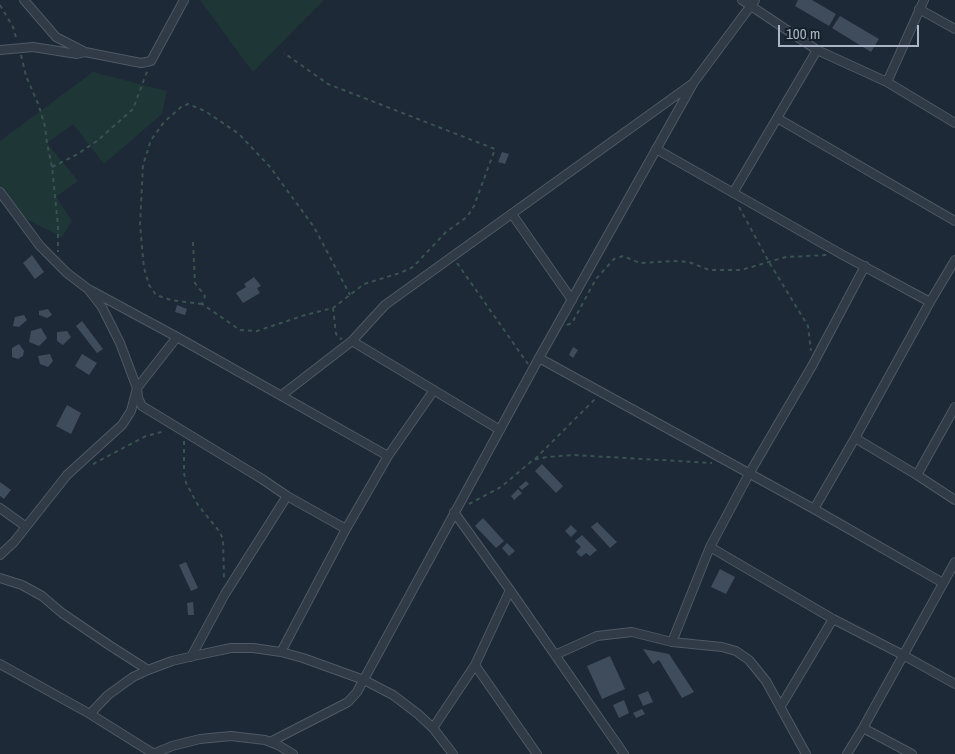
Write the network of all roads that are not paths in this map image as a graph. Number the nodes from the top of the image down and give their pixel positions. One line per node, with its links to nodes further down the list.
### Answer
1 (24, 0): 10 (street)
2 (184, 0): 10 (street)
3 (742, 0): 5 (street)
4 (924, 0): 6 (street)
5 (753, 3): 9 (street); 11 (street)
6 (919, 9): 7 (street); 12 (street)
7 (955, 29)
8 (0, 50): 10 (street)
9 (817, 50): 12 (street); 13 (street)
10 (85, 52)
11 (694, 82): 15 (street); 18 (street)
12 (887, 82): 14 (street)
13 (777, 118): 17 (street); 19 (street)
14 (955, 123)
15 (656, 149): 17 (street); 23 (street)
16 (0, 192): 22 (street)
17 (733, 193): 21 (street)
18 (512, 214): 23 (street); 26 (street)
19 (955, 221)
20 (955, 260): 24 (street)
21 (865, 266): 24 (street); 35 (street)
22 (88, 289): 25 (street); 28 (street)
23 (572, 300): 27 (street)
24 (930, 302): 33 (street)
25 (177, 336): 28 (street); 30 (street)
26 (352, 341): 29 (street); 30 (street)
27 (539, 358): 32 (street); 35 (street)
28 (137, 388): 37 (street); 42 (street)
29 (434, 390): 32 (street); 34 (street)
30 (282, 395): 34 (street)
31 (955, 408): 36 (street)
32 (500, 430): 41 (street)
33 (855, 438): 36 (street); 40 (street)
34 (388, 456): 43 (street)
35 (749, 474): 40 (street); 44 (street)
36 (917, 475): 38 (street)
37 (287, 496): 43 (street); 55 (street)
38 (955, 500)
39 (0, 508): 42 (street)
40 (814, 509): 48 (street)
41 (454, 512): 49 (street); 59 (street)
42 (25, 526): 45 (street)
43 (346, 529): 52 (street)
44 (710, 547): 50 (street); 51 (street)
45 (0, 555)
46 (955, 562): 48 (street)
47 (0, 578): 58 (street)
48 (943, 583): 54 (street)
49 (510, 590): 53 (street); 57 (street)
50 (833, 619): 54 (street); 61 (street)
51 (672, 642): 53 (street); 61 (street)
52 (281, 652): 55 (street); 59 (street)
53 (556, 655): 70 (street)
54 (903, 655): 60 (street); 64 (street)
55 (191, 656): 58 (street)
56 (0, 664): 62 (street)
57 (475, 664): 63 (street); 69 (street)
58 (148, 670): 62 (street)
59 (364, 680): 63 (street); 65 (street)
60 (955, 684)
61 (781, 706): 71 (street)
62 (90, 714): 66 (street)
63 (433, 728): 68 (street)
64 (863, 728): 72 (street); 73 (street)
65 (270, 742): 66 (street); 67 (street)
66 (154, 754)
67 (293, 754)
68 (453, 754)
69 (537, 754)
70 (624, 754)
71 (806, 754)
72 (847, 754)
73 (912, 754)

